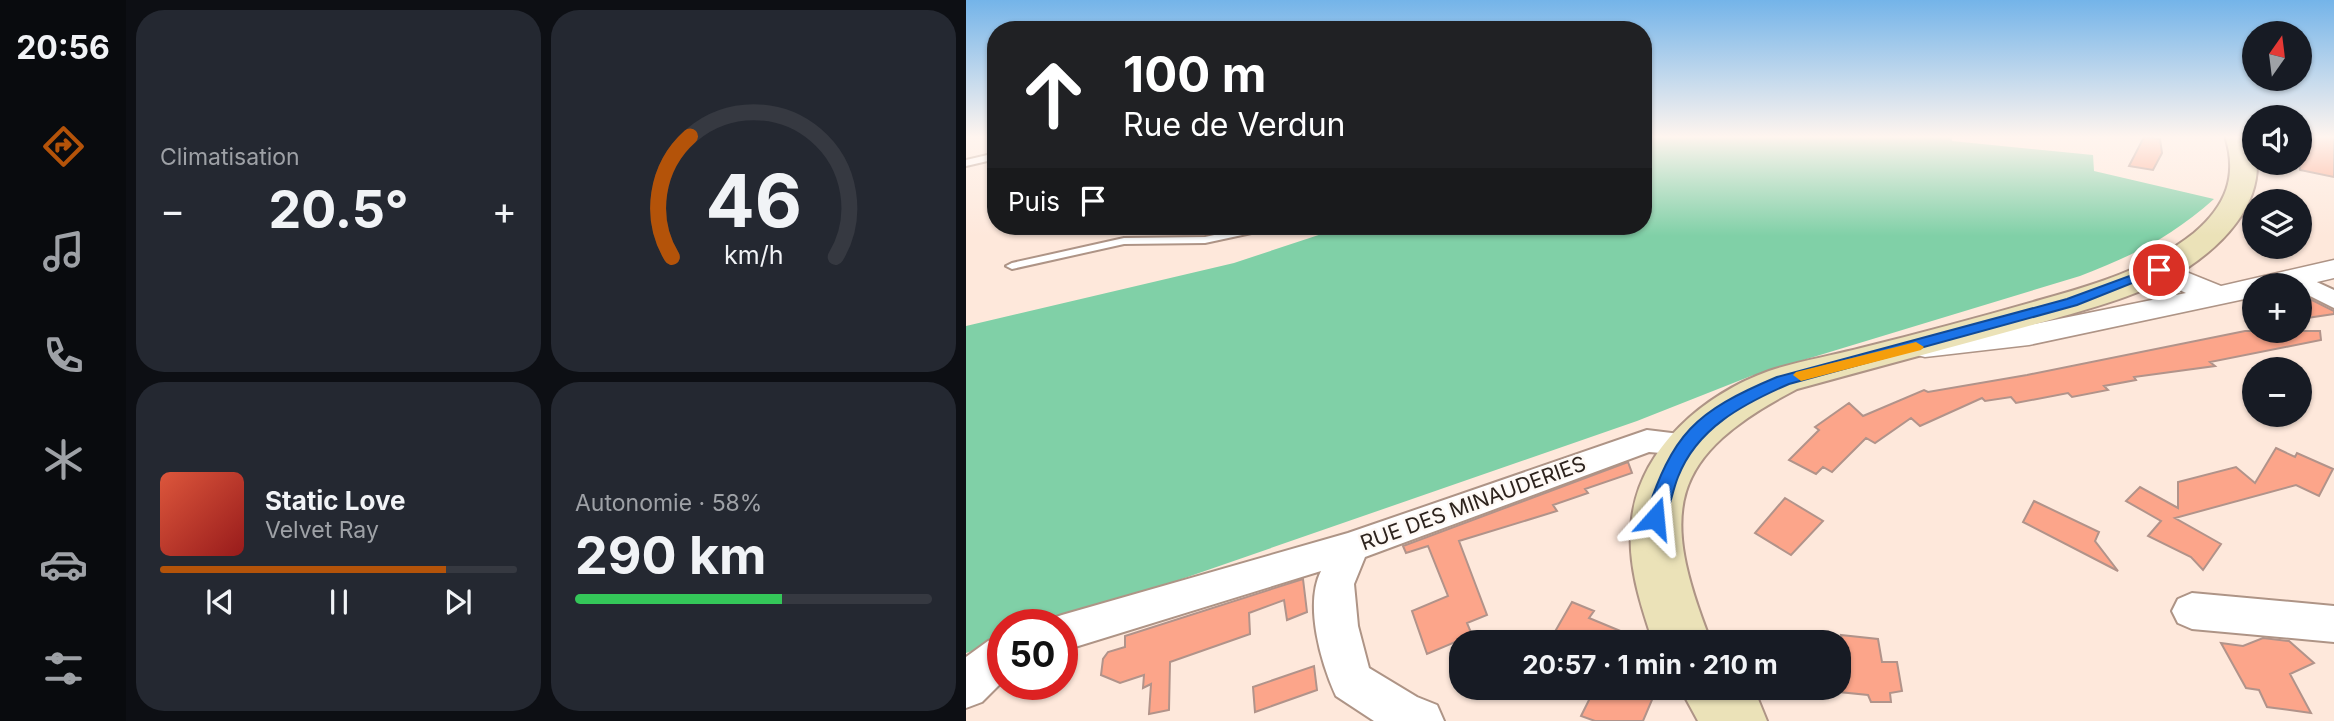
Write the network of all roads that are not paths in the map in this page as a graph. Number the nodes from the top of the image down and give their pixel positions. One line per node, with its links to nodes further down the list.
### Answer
1 (2246, 170): 5 (main road)
2 (1228, 235): 3 (lane)
3 (1012, 266)
4 (2334, 269): 6 (street)
5 (2159, 270): 9 (street); 11 (main road)
6 (2312, 274)
7 (2242, 291): 9 (street)
8 (2312, 292): 10 (street)
9 (2219, 296): 11 (street)
10 (2334, 300)
11 (1905, 350): 12 (main road)
12 (1685, 444): 13 (street, RUE DES MINAUDERIES); 17 (main road)
13 (1351, 547): 16 (street); 21 (street, RUE DES MINAUDERIES)
14 (2192, 611): 15 (street)
15 (2334, 624)
16 (1078, 628)
17 (1677, 630)
18 (987, 667): 19 (street)
19 (966, 687)
20 (1719, 700): 22 (main road)
21 (1421, 721)
22 (1736, 721)

